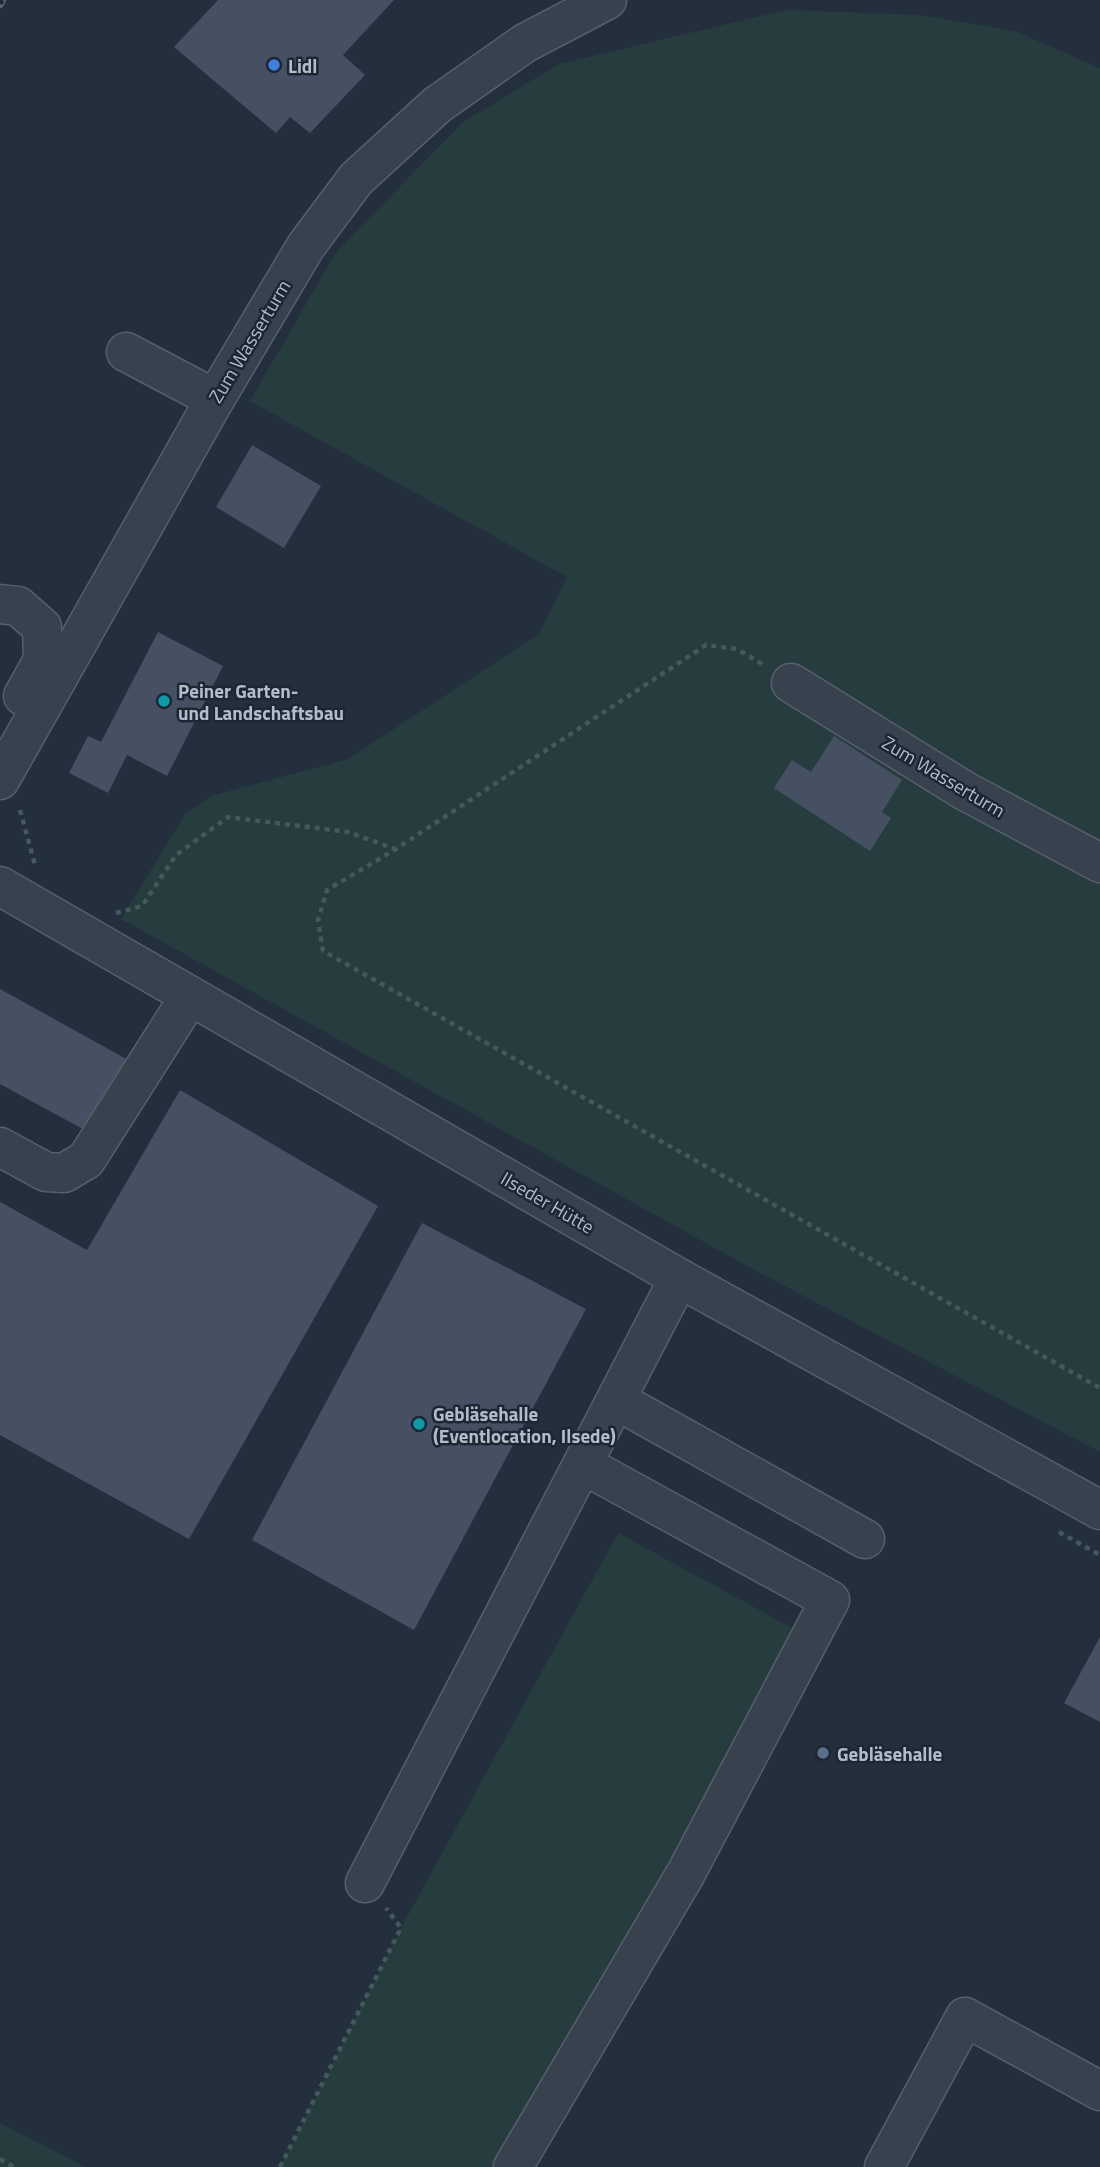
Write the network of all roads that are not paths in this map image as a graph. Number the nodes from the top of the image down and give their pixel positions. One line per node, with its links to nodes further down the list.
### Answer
1 (607, 0): 3 (street, Zum Wasserturm)
2 (126, 352): 3 (street)
3 (215, 399): 7 (street, Zum Wasserturm)
4 (0, 604): 6 (street)
5 (791, 683): 8 (street, Zum Wasserturm)
6 (0, 736)
7 (0, 779)
8 (1100, 863)
9 (0, 886): 10 (street, Ilseder Hütte)
10 (190, 996): 11 (street); 12 (street, Ilseder Hütte)
11 (0, 1147)
12 (679, 1278): 13 (street); 15 (street, Ilseder Hütte)
13 (616, 1401): 14 (street); 16 (street)
14 (584, 1465): 17 (street); 19 (street)
15 (1100, 1510)
16 (865, 1539)
17 (365, 1883)
18 (1100, 2091): 20 (street)
19 (513, 2167)
20 (884, 2167)

